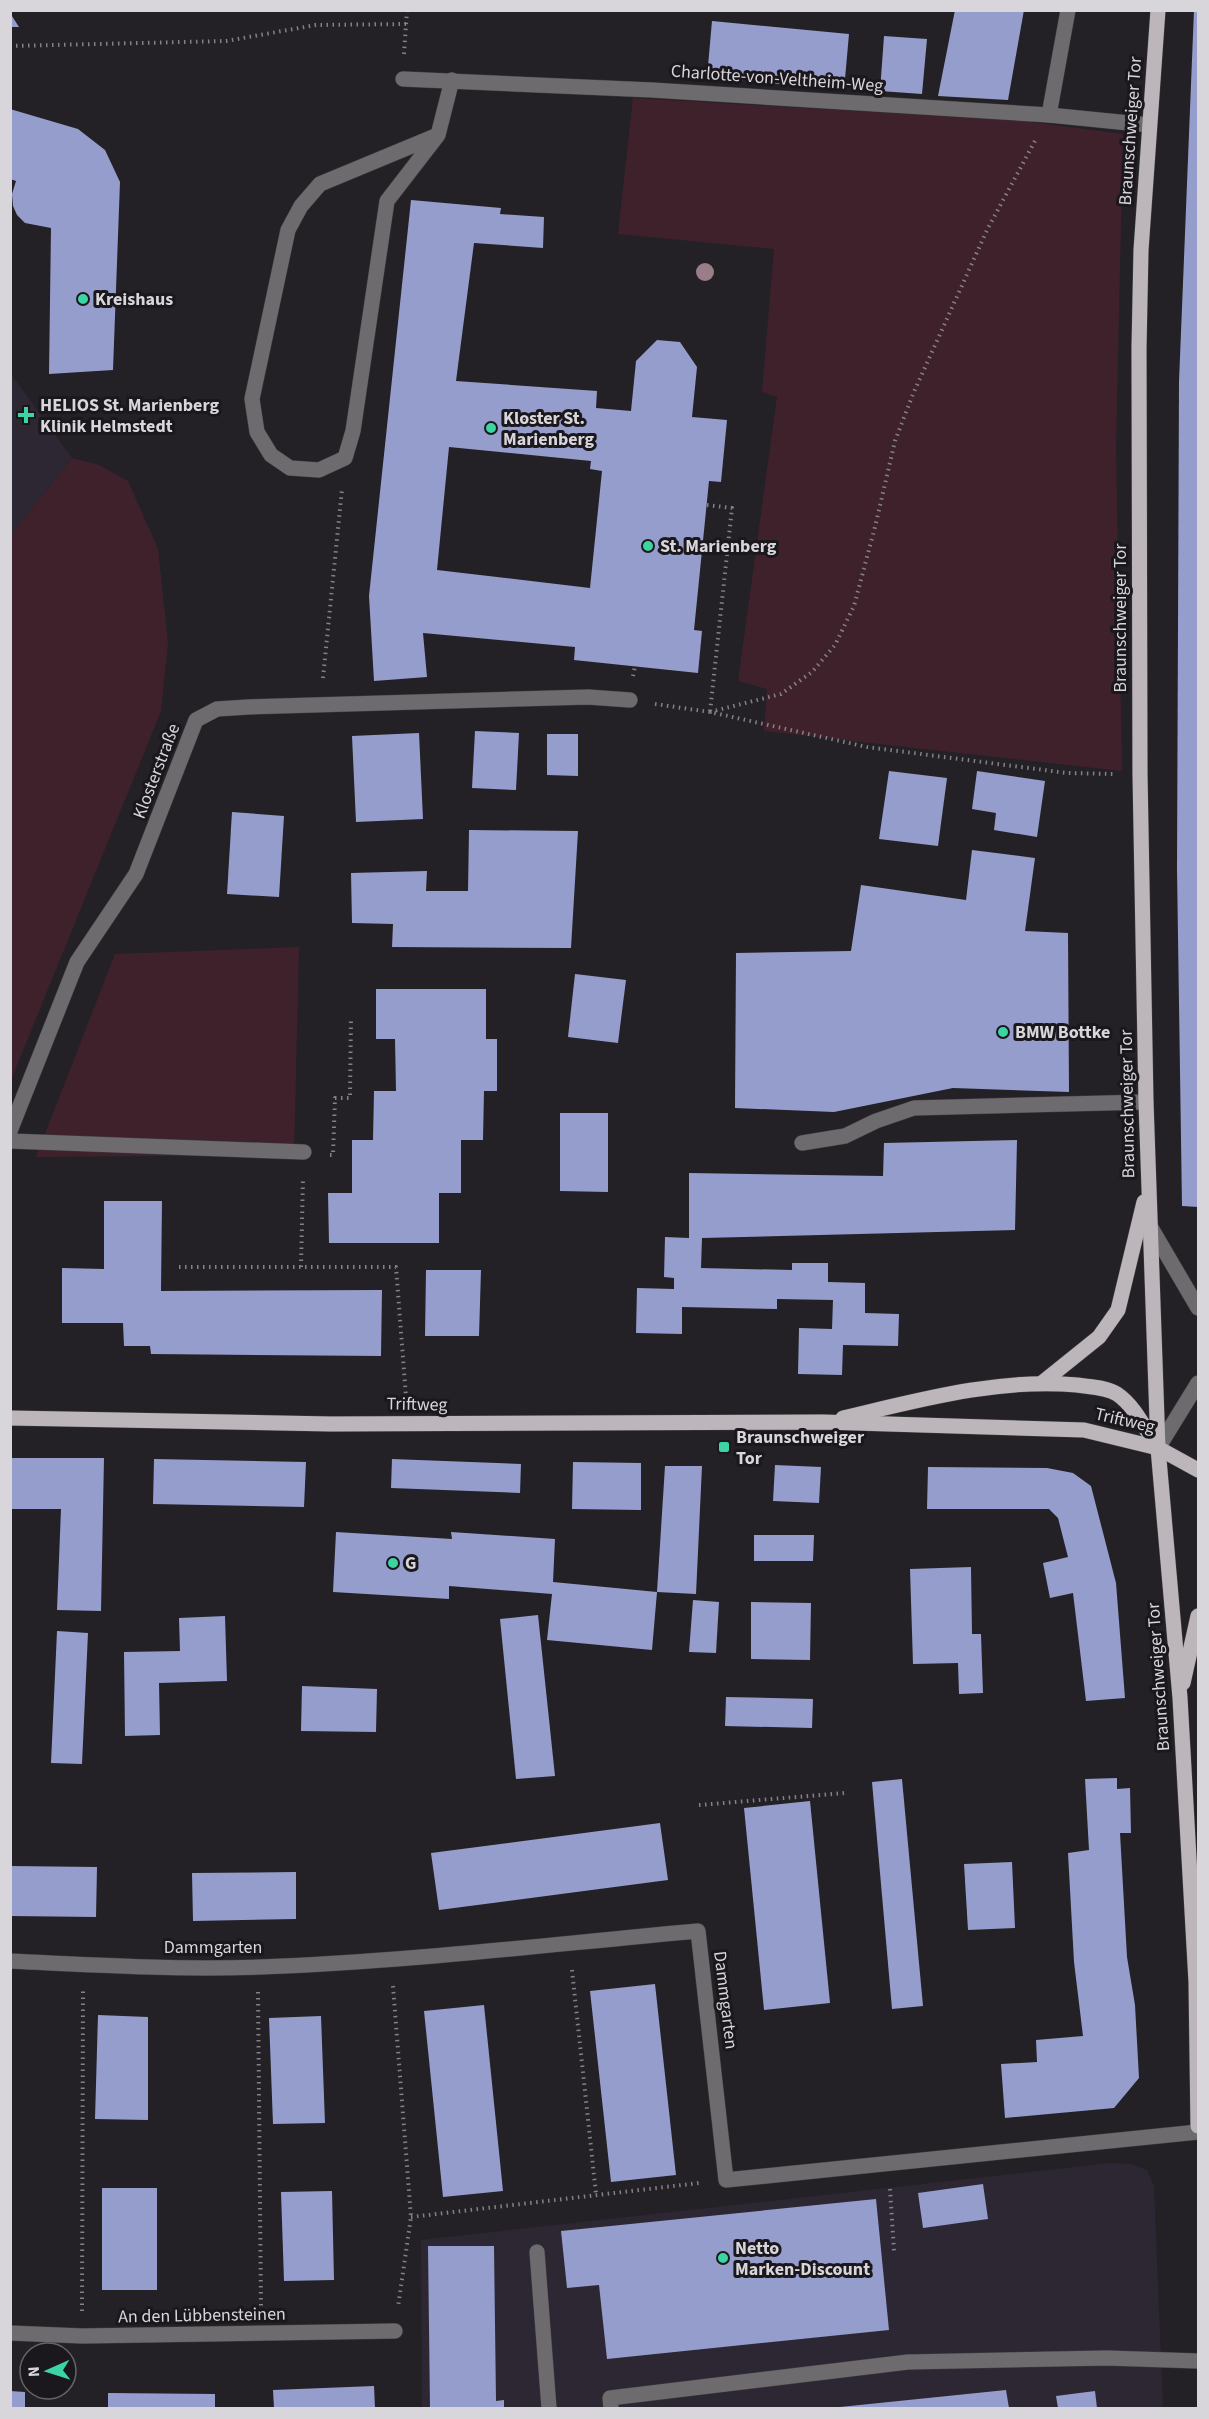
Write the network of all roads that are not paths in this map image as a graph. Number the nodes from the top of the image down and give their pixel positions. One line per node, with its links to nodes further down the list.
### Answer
1 (1068, 10): 5 (street)
2 (1158, 10): 6 (main road, Braunschweiger Tor)
3 (403, 79): 4 (street, Charlotte-von-Veltheim-Weg)
4 (452, 80): 5 (street, Charlotte-von-Veltheim-Weg); 7 (street)
5 (1049, 115): 6 (street, Charlotte-von-Veltheim-Weg)
6 (1149, 125): 9 (main road, Braunschweiger Tor)
7 (438, 135): 7 (street)
8 (630, 700): 10 (street, Klosterstraße)
9 (1146, 1102): 12 (street); 14 (main road, Braunschweiger Tor)
10 (10, 1131)
11 (10, 1141): 13 (street)
12 (802, 1143)
13 (304, 1152)
14 (1148, 1186): 15 (main road, Braunschweiger Tor); 17 (main road)
15 (1150, 1226): 16 (street, Braunschweiger Tor); 21 (main road, Braunschweiger Tor)
16 (1198, 1308)
17 (1043, 1382): 20 (main road, Triftweg); 21 (main road, Triftweg)
18 (1198, 1383): 21 (street)
19 (10, 1418): 20 (main road, Triftweg)
20 (823, 1422): 21 (main road, Triftweg)
21 (1158, 1448): 22 (main road); 24 (main road, Braunschweiger Tor)
22 (1198, 1470)
23 (1198, 1616): 24 (main road)
24 (1180, 1698): 26 (main road, Braunschweiger Tor)
25 (10, 1961): 27 (street, Dammgarten)
26 (1198, 2126)
27 (1198, 2132)
28 (537, 2252): 32 (street)
29 (395, 2331): 30 (street, An den Lübbensteinen)
30 (10, 2333)
31 (1198, 2361): 33 (street)
32 (549, 2409)
33 (611, 2409)

